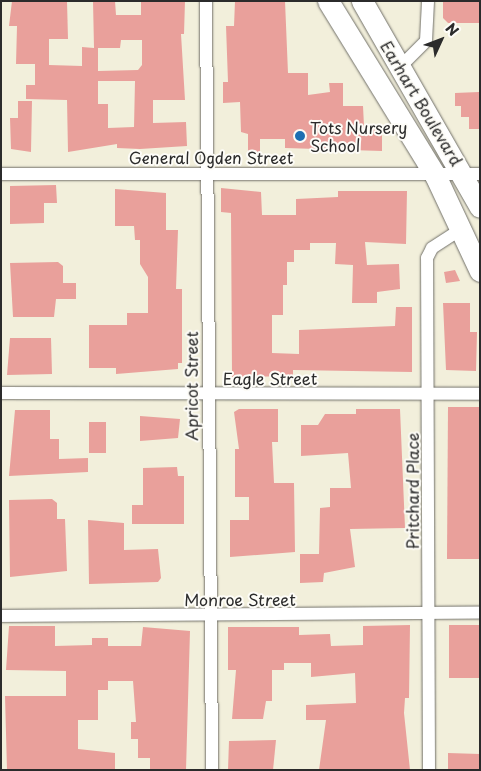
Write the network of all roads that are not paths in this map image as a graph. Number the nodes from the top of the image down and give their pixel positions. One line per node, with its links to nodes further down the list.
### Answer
1 (206, 1): 6 (street, Apricot Street)
2 (328, 1): 8 (main road, Earhart Boulevard)
3 (362, 1): 5 (main road, Earhart Boulevard)
4 (428, 1): 5 (street)
5 (400, 66): 9 (main road, Earhart Boulevard)
6 (208, 173): 7 (street, General Ogden Street); 8 (street, General Ogden Street); 16 (street, Apricot Street)
7 (1, 174)
8 (434, 175): 9 (street, General Ogden Street); 11 (main road, Earhart Boulevard)
9 (472, 175): 10 (main road, Earhart Boulevard)
10 (480, 207)
11 (461, 229): 12 (main road, Earhart Boulevard); 14 (street, Pritchard Place)
12 (480, 271)
13 (1, 393): 16 (street, Eagle Street)
14 (428, 394): 15 (street, Eagle Street); 16 (street, Eagle Street); 17 (street, Pritchard Place)
15 (480, 394)
16 (208, 395): 19 (street, Apricot Street)
17 (428, 614): 18 (street, Monroe Street); 19 (street, Monroe Street); 22 (street, Pritchard Place)
18 (480, 614)
19 (209, 615): 20 (street, Monroe Street); 21 (street, Apricot Street)
20 (1, 616)
21 (212, 770)
22 (429, 770)

